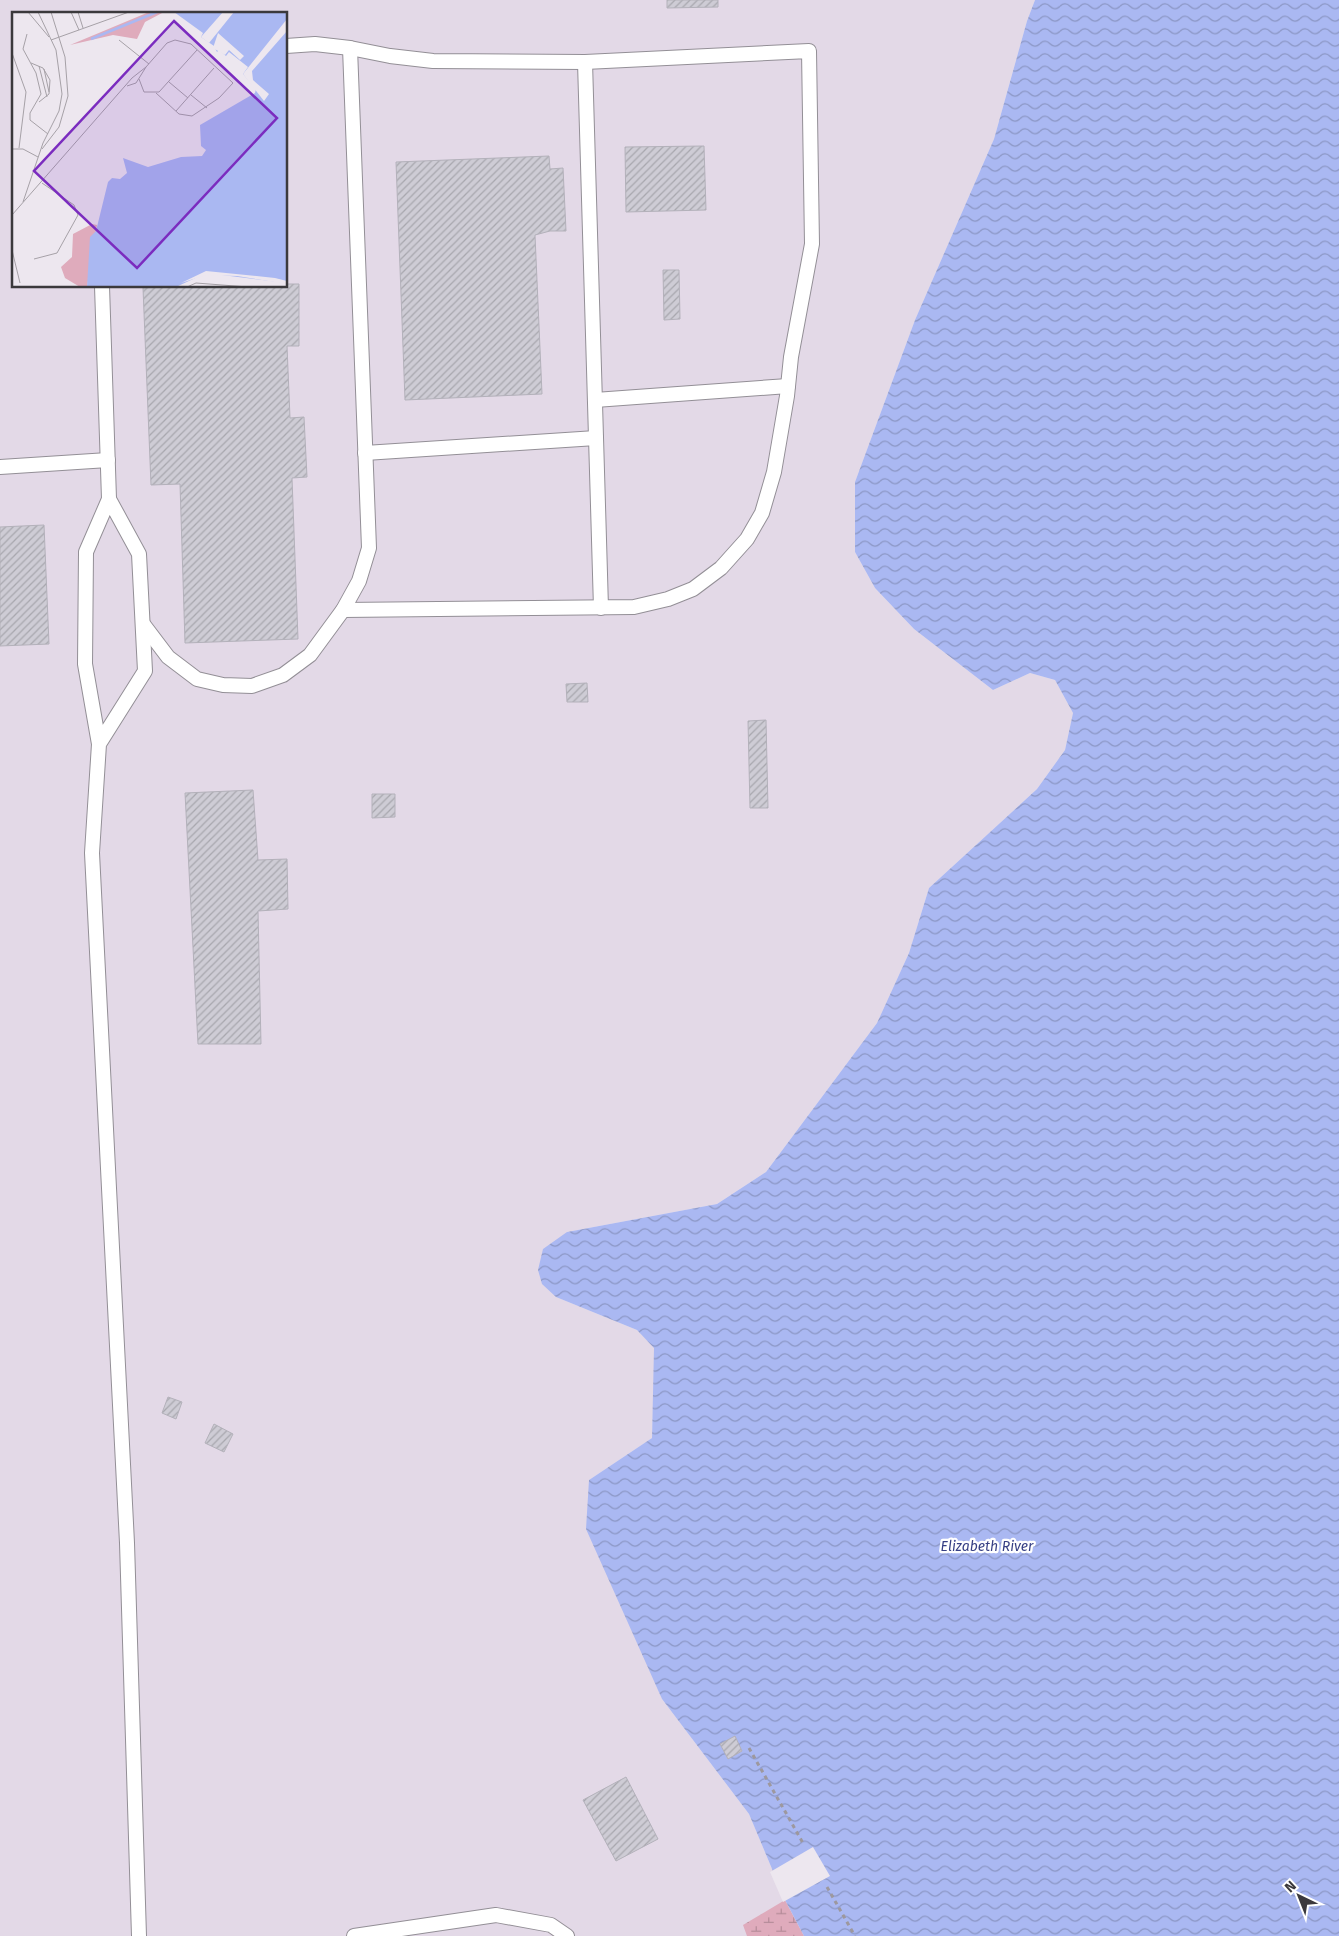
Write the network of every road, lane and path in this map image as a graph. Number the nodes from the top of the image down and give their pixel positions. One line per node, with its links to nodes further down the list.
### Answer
1 (288, 46): 2 (lane)
2 (350, 48): 3 (lane); 8 (lane)
3 (585, 62): 5 (lane); 6 (lane)
4 (102, 288): 9 (lane)
5 (788, 386): 6 (lane); 12 (lane)
6 (595, 400): 7 (lane)
7 (596, 438): 8 (lane); 12 (lane)
8 (365, 453): 13 (lane)
9 (108, 460): 10 (lane); 11 (lane)
10 (0, 467)
11 (109, 499): 14 (lane); 15 (lane)
12 (601, 608): 13 (lane)
13 (342, 610): 14 (lane)
14 (143, 624): 15 (lane)
15 (99, 744): 19 (lane)
16 (749, 1748): 17 (path)
17 (803, 1843)
18 (827, 1887): 22 (path)
19 (139, 1936)
20 (354, 1936): 21 (lane)
21 (566, 1936)
22 (855, 1936)

